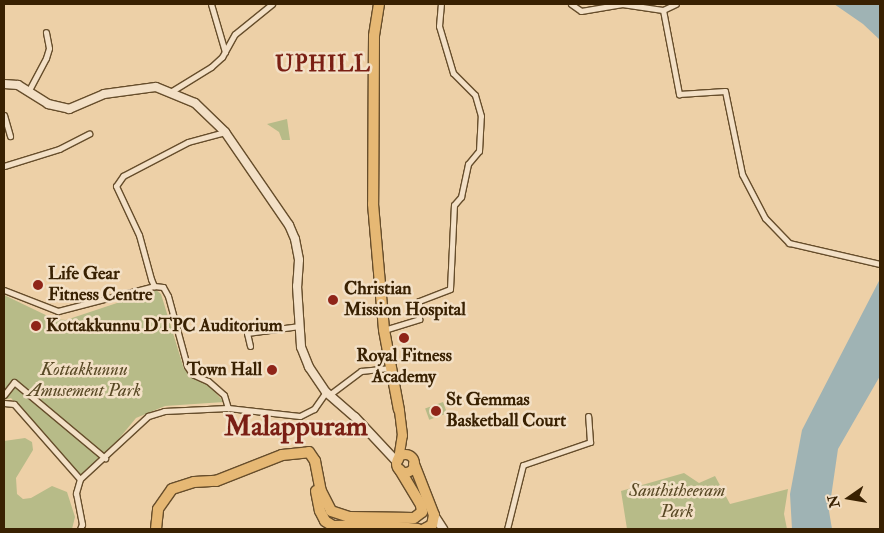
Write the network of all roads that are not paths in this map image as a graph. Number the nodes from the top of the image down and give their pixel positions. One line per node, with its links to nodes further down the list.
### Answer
1 (211, 4): 9 (street)
2 (272, 4): 9 (street)
3 (379, 4): 22 (highway)
4 (441, 4): 22 (street)
5 (571, 4): 7 (street)
6 (676, 4): 7 (street)
7 (663, 10): 18 (street)
8 (46, 32): 12 (street)
9 (224, 52): 11 (street)
10 (4, 84): 12 (main road)
11 (172, 91): 12 (main road); 14 (main road)
12 (28, 92)
13 (4, 115): 16 (street)
14 (225, 132): 19 (street); 21 (main road)
15 (89, 134): 17 (street)
16 (10, 136)
17 (4, 166)
18 (880, 264)
19 (154, 286): 20 (street); 28 (street)
20 (4, 290)
21 (300, 326): 23 (street); 25 (main road)
22 (384, 330): 24 (highway)
23 (250, 346)
24 (391, 368): 25 (street); 29 (highway)
25 (328, 393): 28 (street); 34 (main road)
26 (4, 395): 32 (street)
27 (4, 403): 35 (street)
28 (228, 408): 32 (street)
29 (399, 410): 33 (main road); 34 (main road)
30 (588, 416): 41 (street)
31 (301, 453): 34 (highway); 38 (highway); 39 (highway)
32 (106, 458): 35 (street)
33 (412, 460): 34 (main road); 34 (main road); 36 (highway)
34 (398, 464)
35 (80, 479): 37 (street)
36 (431, 524): 40 (main road)
37 (80, 529)
38 (156, 529)
39 (418, 529)
40 (444, 529)
41 (507, 529)

